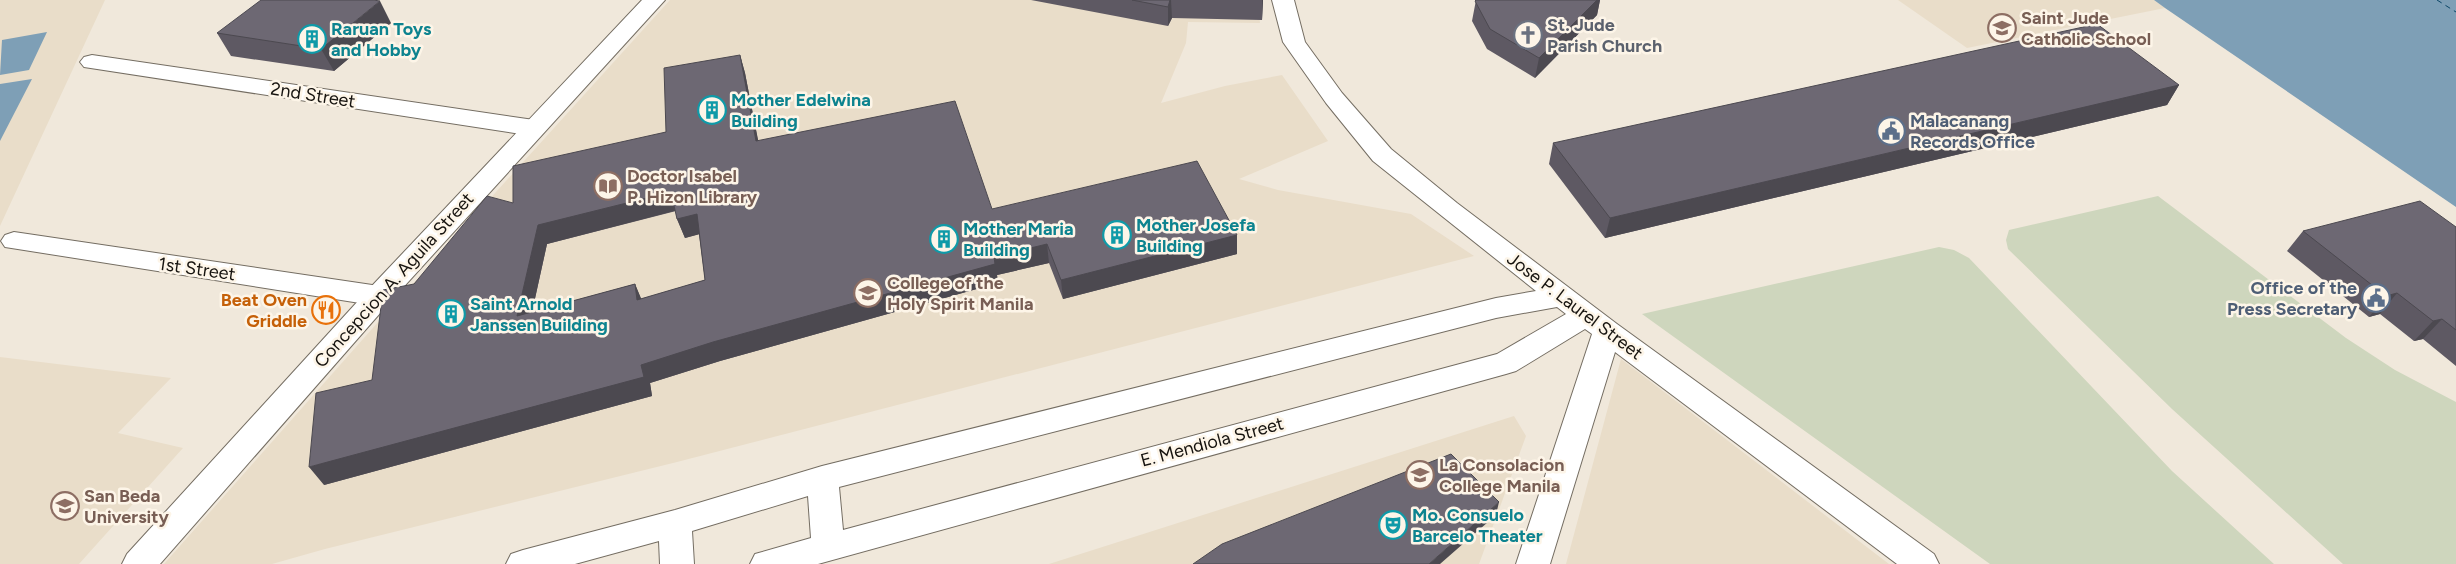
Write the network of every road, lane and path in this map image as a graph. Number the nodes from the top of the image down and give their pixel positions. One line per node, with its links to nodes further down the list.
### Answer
1 (1283, 0): 7 (street, Jose P. Laurel Street)
2 (648, 1): 4 (street, Concepcion A. Aguila Street)
3 (92, 62): 4 (street, 2nd Street)
4 (534, 128): 6 (street, Concepcion A. Aguila Street)
5 (14, 241): 6 (street, 1st Street)
6 (379, 296): 12 (street, Concepcion A. Aguila Street)
7 (1563, 296): 8 (street, Jose P. Laurel Street); 9 (street)
8 (1597, 323): 11 (street, E. Mendiola Street); 16 (street); 17 (street, Jose P. Laurel Street)
9 (822, 479): 10 (street); 11 (street)
10 (675, 523): 13 (street); 14 (street)
11 (828, 547): 15 (street, E. Mendiola Street)
12 (139, 564)
13 (522, 564)
14 (677, 564)
15 (767, 564)
16 (1533, 564)
17 (1922, 564)

